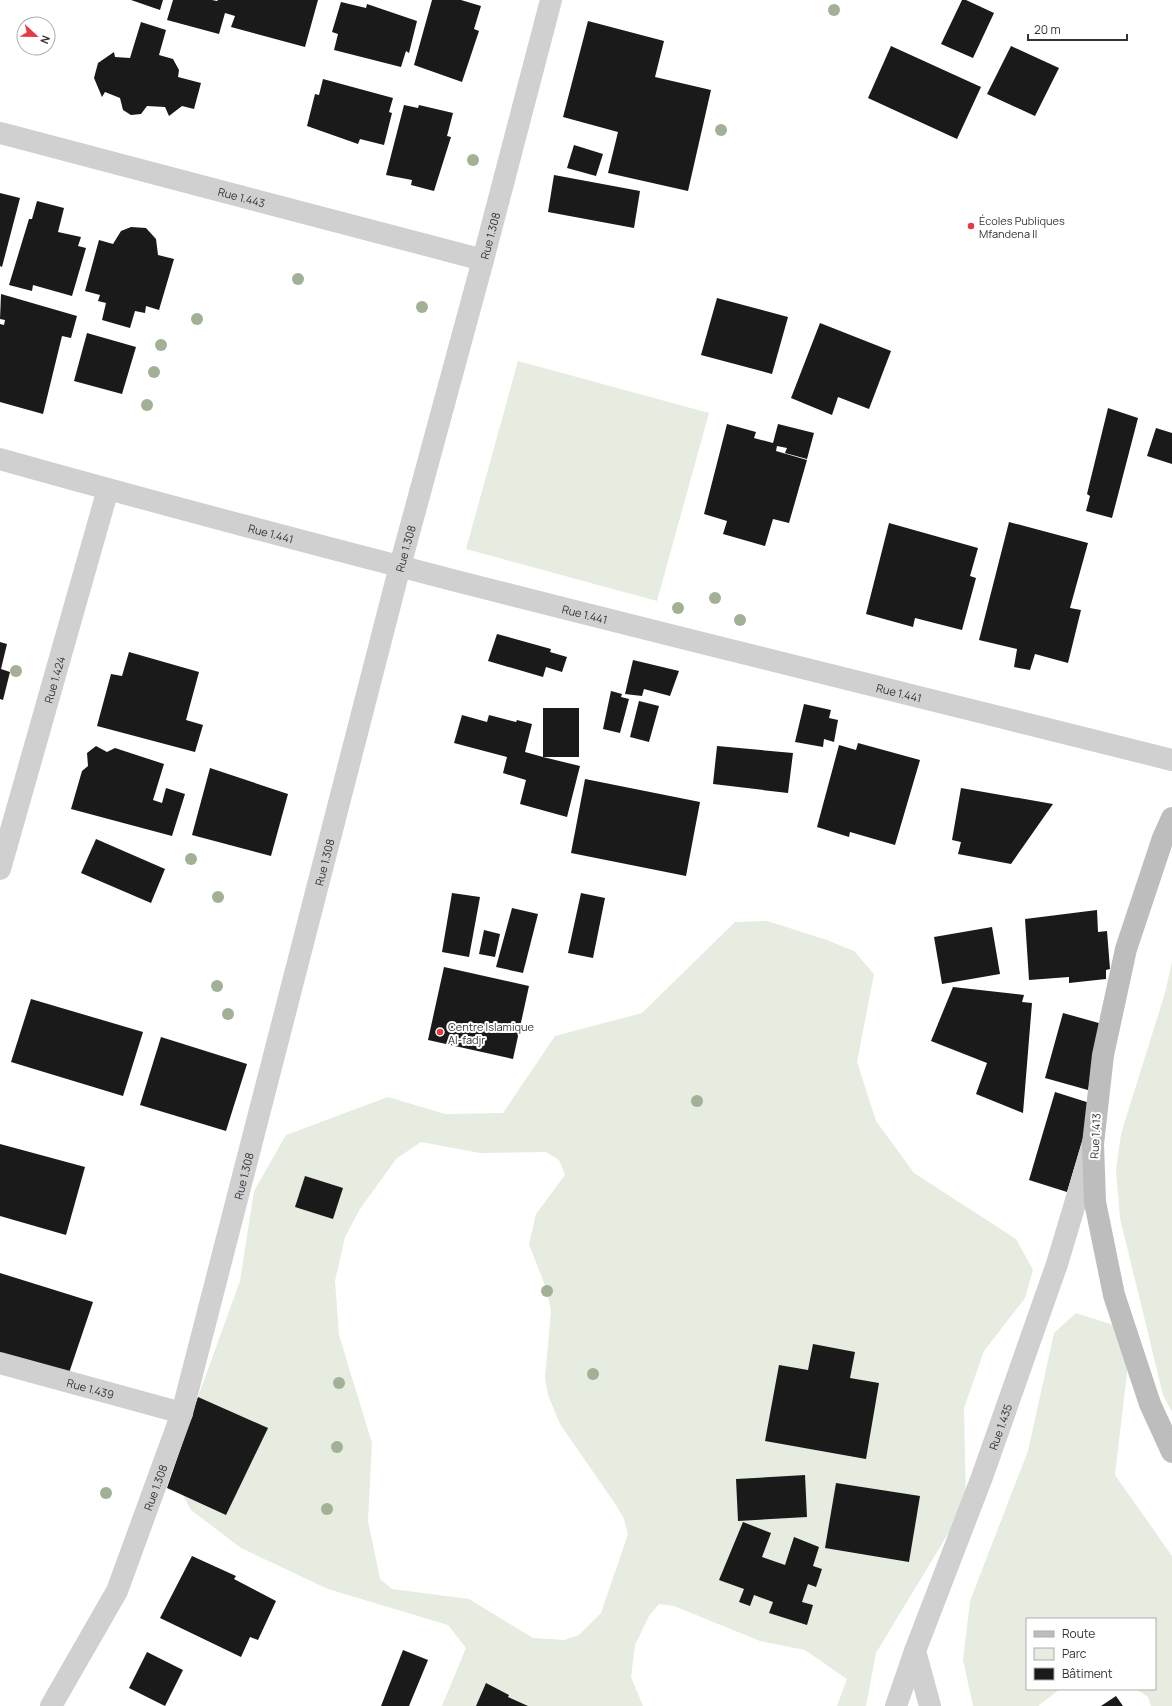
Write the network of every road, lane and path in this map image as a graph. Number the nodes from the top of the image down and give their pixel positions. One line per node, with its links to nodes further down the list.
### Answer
1 (551, 0): 3 (street, Rue 1.308)
2 (0, 133): 3 (street, Rue 1.443)
3 (483, 260): 6 (street, Rue 1.308)
4 (0, 459): 5 (street, Rue 1.441)
5 (108, 489): 6 (street, Rue 1.441); 9 (street, Rue 1.424)
6 (400, 566): 7 (street, Rue 1.441); 12 (street, Rue 1.308)
7 (1172, 760)
8 (1172, 818): 10 (street, Rue 1.413)
9 (0, 869)
10 (1093, 1144): 13 (street, Rue 1.413); 14 (street, Rue 1.435)
11 (0, 1363): 12 (street, Rue 1.439)
12 (182, 1414): 15 (street, Rue 1.308)
13 (1172, 1452)
14 (915, 1652): 16 (street, Rue 1.435); 17 (street)
15 (51, 1706)
16 (896, 1706)
17 (930, 1706)

